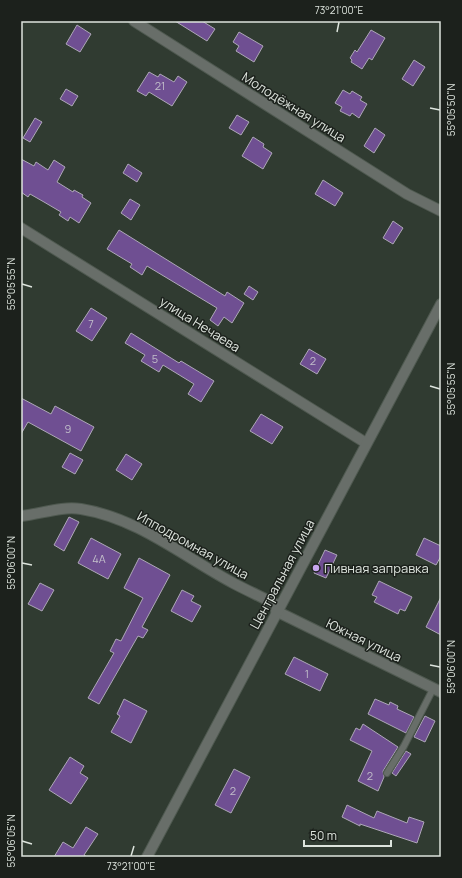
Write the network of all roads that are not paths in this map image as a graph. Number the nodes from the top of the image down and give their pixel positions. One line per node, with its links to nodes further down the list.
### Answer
1 (134, 21): 2 (street, Молодёжная улица)
2 (441, 211)
3 (21, 228): 5 (street, улица Нечаева)
4 (441, 304): 5 (street, Центральная улица)
5 (366, 443): 7 (street, Центральная улица)
6 (21, 516): 7 (street, Ипподромная улица)
7 (278, 608): 8 (street, Южная улица); 10 (street, Центральная улица)
8 (437, 690): 9 (lane)
9 (388, 773)
10 (147, 857)

